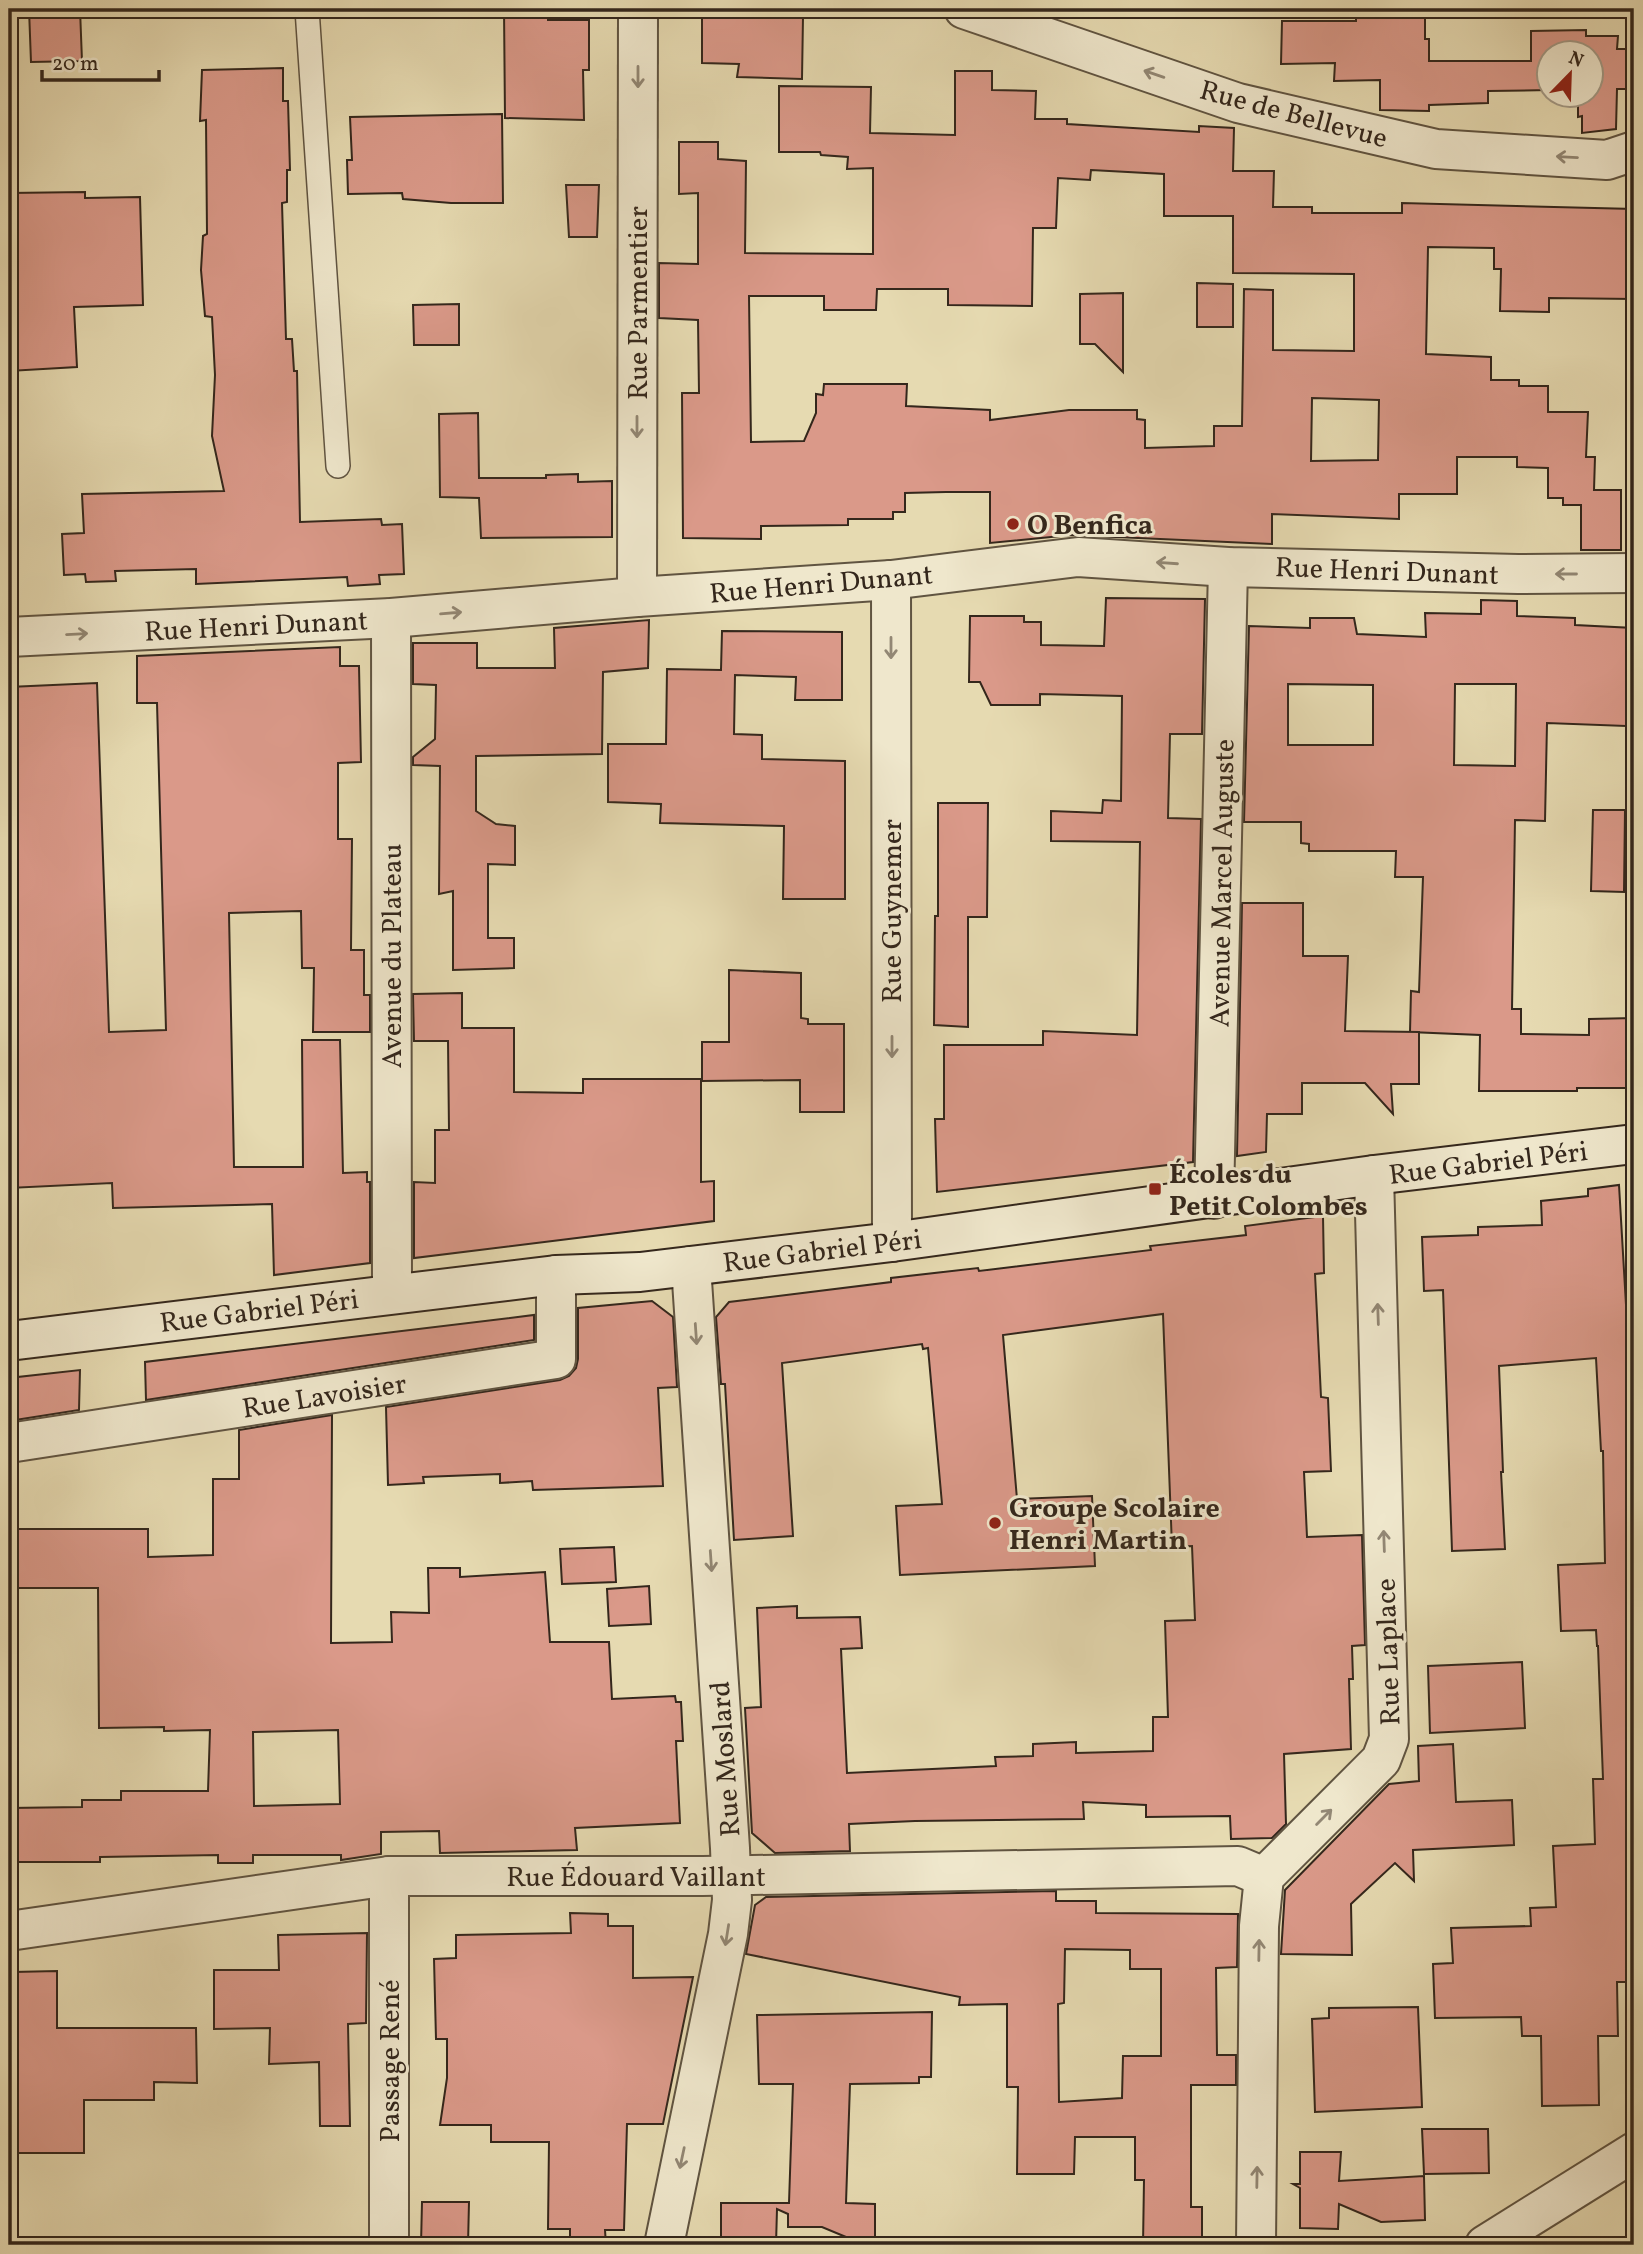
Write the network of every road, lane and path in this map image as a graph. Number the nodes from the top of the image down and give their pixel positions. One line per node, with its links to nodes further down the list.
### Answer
1 (307, 9): 5 (lane)
2 (638, 9): 9 (street, Rue Parmentier, one-way to 9)
3 (964, 9): 4 (street, Rue de Bellevue, one-way to 3)
4 (1634, 151)
5 (338, 466)
6 (1228, 566): 7 (street, Rue Henri Dunant, one-way to 6); 8 (street, Rue Henri Dunant, one-way to 8); 14 (street, Avenue Marcel Auguste)
7 (1634, 573)
8 (891, 580): 9 (street, Rue Henri Dunant); 15 (street, Rue Guynemer, one-way to 15)
9 (637, 597): 10 (street, Rue Henri Dunant, one-way to 9)
10 (391, 618): 11 (street, Rue Henri Dunant, one-way to 10); 18 (street, Avenue du Plateau)
11 (9, 638)
12 (1634, 1144): 13 (street, Rue Gabriel Péri)
13 (1374, 1175): 14 (street, Rue Gabriel Péri); 23 (street, Rue Laplace, one-way to 13)
14 (1214, 1199): 15 (street, Rue Gabriel Péri)
15 (892, 1242): 16 (street, Rue Gabriel Péri)
16 (691, 1266): 17 (street, Rue Gabriel Péri); 22 (street, Rue Moslard, one-way to 22)
17 (556, 1275): 18 (street, Rue Gabriel Péri); 20 (street, Rue Lavoisier)
18 (392, 1293): 19 (street, Rue Gabriel Péri)
19 (9, 1341)
20 (9, 1443)
21 (388, 1876): 22 (street, Rue Édouard Vaillant); 24 (street, Rue Édouard Vaillant); 26 (street, Passage René)
22 (732, 1876): 23 (street, Rue Édouard Vaillant); 27 (street, Rue Moslard, one-way to 27)
23 (1264, 1877): 28 (street, one-way to 23)
24 (9, 1931)
25 (1634, 2152): 29 (street)
26 (389, 2245)
27 (664, 2245)
28 (1256, 2245)
29 (1485, 2245)

